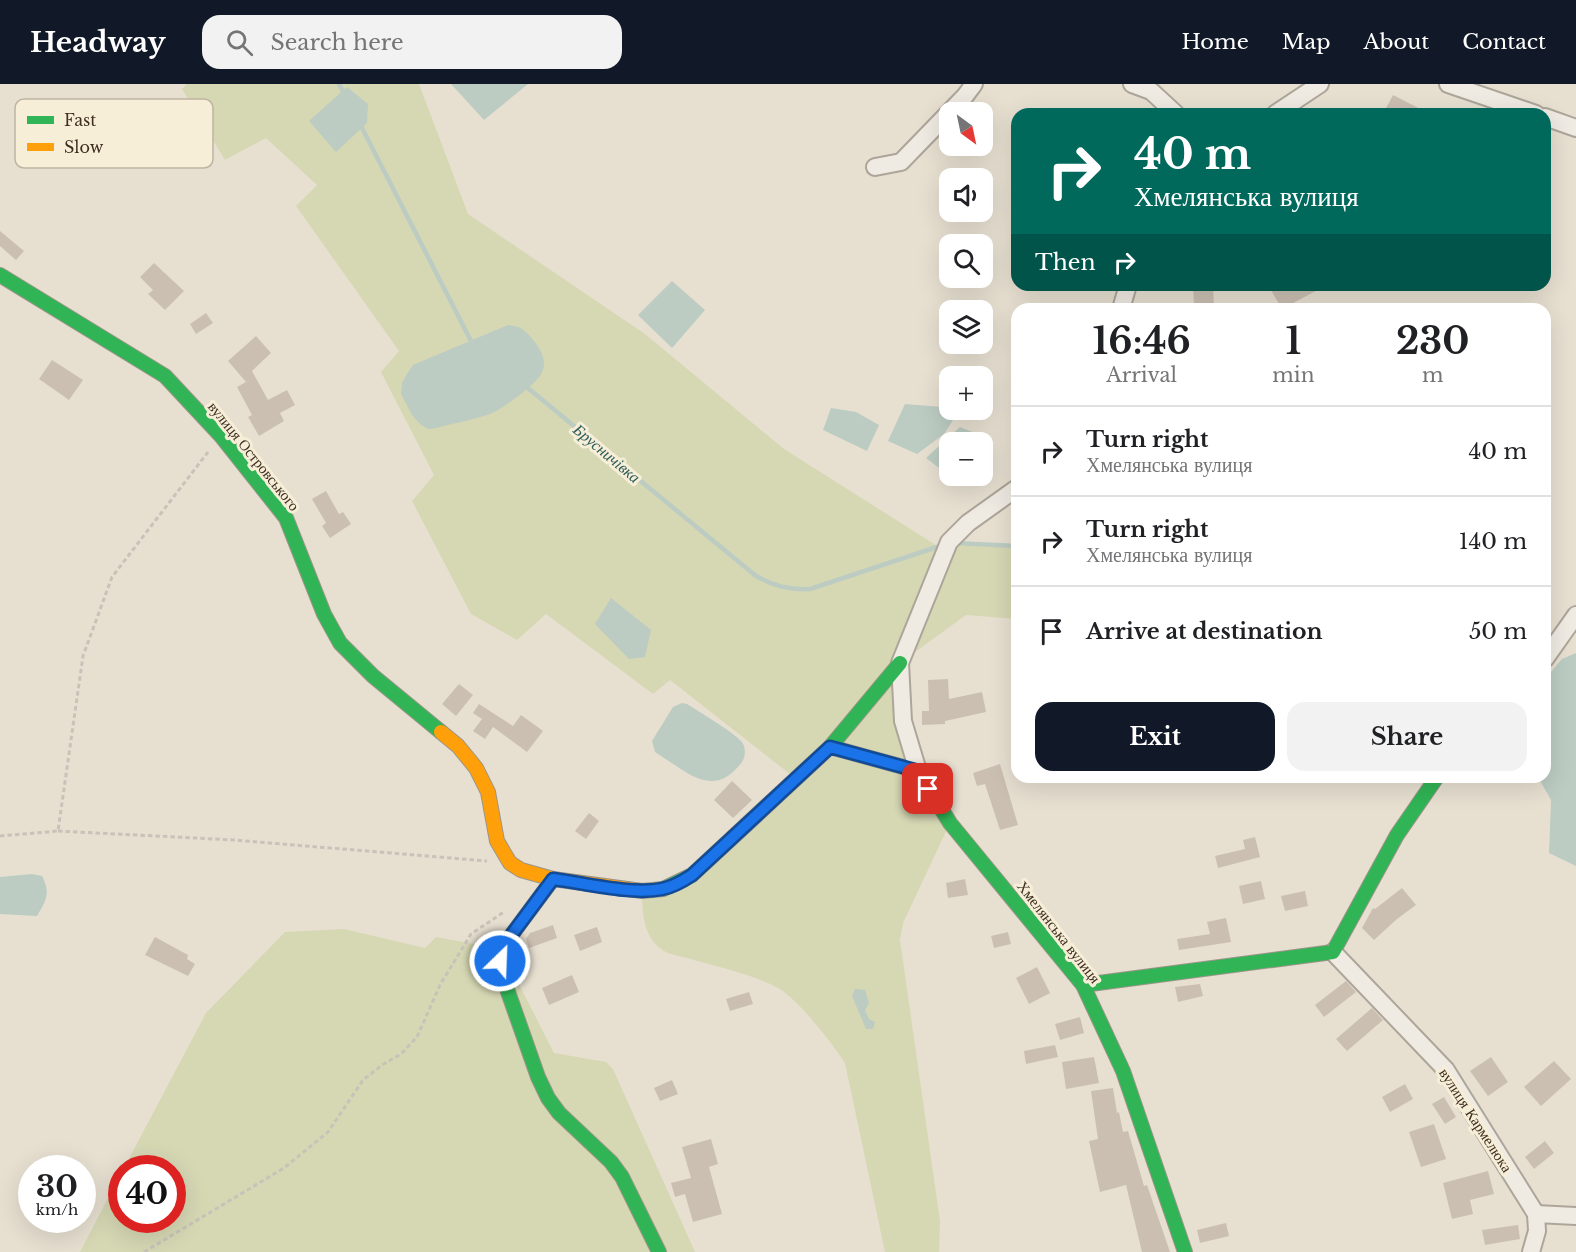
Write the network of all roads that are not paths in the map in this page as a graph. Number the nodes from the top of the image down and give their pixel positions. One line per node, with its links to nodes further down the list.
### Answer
1 (974, 84): 11 (street)
2 (1132, 84): 5 (street)
3 (1320, 84): 7 (street)
4 (1448, 84): 8 (street)
5 (1153, 88): 6 (street)
6 (1171, 108)
7 (1284, 108)
8 (1518, 108)
9 (1551, 119): 10 (street)
10 (1576, 128)
11 (875, 167)
12 (0, 275): 20 (street, вулиця Островського)
13 (1011, 492): 16 (street)
14 (1576, 615): 15 (street)
15 (1551, 650)
16 (900, 663): 17 (street); 18 (street)
17 (830, 747): 18 (street); 20 (street)
18 (918, 771): 22 (street, Хмелянська вулиця)
19 (1433, 783): 21 (street)
20 (553, 879): 25 (street)
21 (1333, 952): 22 (street); 23 (street, вулиця Кармелюка)
22 (1083, 985): 26 (street, Хмелянська вулиця)
23 (1536, 1214): 24 (street); 27 (street)
24 (1576, 1216)
25 (659, 1252)
26 (1185, 1252)
27 (1531, 1252)

